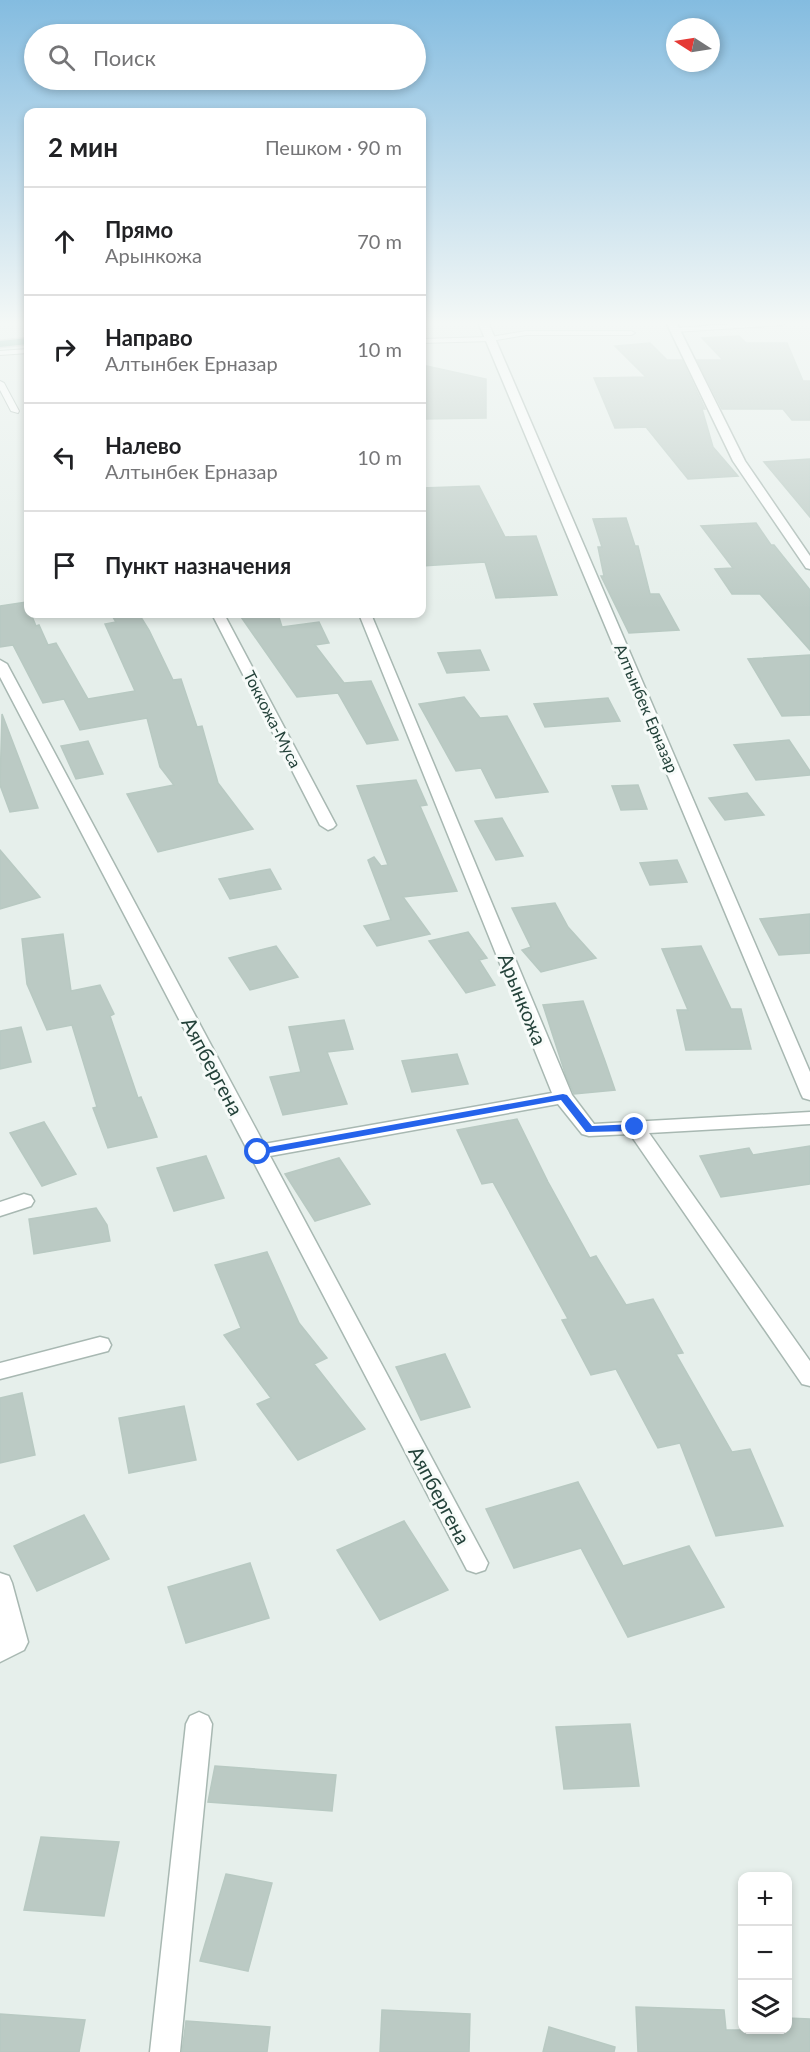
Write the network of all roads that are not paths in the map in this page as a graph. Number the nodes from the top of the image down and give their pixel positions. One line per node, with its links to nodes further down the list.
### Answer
1 (523, 418): 8 (street, Алтынбек Ерназар)
2 (718, 418): 3 (street)
3 (810, 565)
4 (220, 618): 7 (street, Токкожа-Муса)
5 (367, 618): 9 (street, Арынкожа)
6 (0, 664): 12 (street, Аяпбергена)
7 (328, 825)
8 (810, 1094)
9 (563, 1097): 11 (street); 12 (street)
10 (810, 1118): 11 (street)
11 (635, 1127): 17 (street)
12 (258, 1152): 18 (street, Аяпбергена)
13 (24, 1201): 14 (street)
14 (0, 1209)
15 (100, 1345): 16 (street)
16 (0, 1371)
17 (810, 1378)
18 (476, 1563)
19 (0, 1583): 20 (street)
20 (0, 1651)
21 (199, 1724): 22 (street)
22 (165, 2052)

